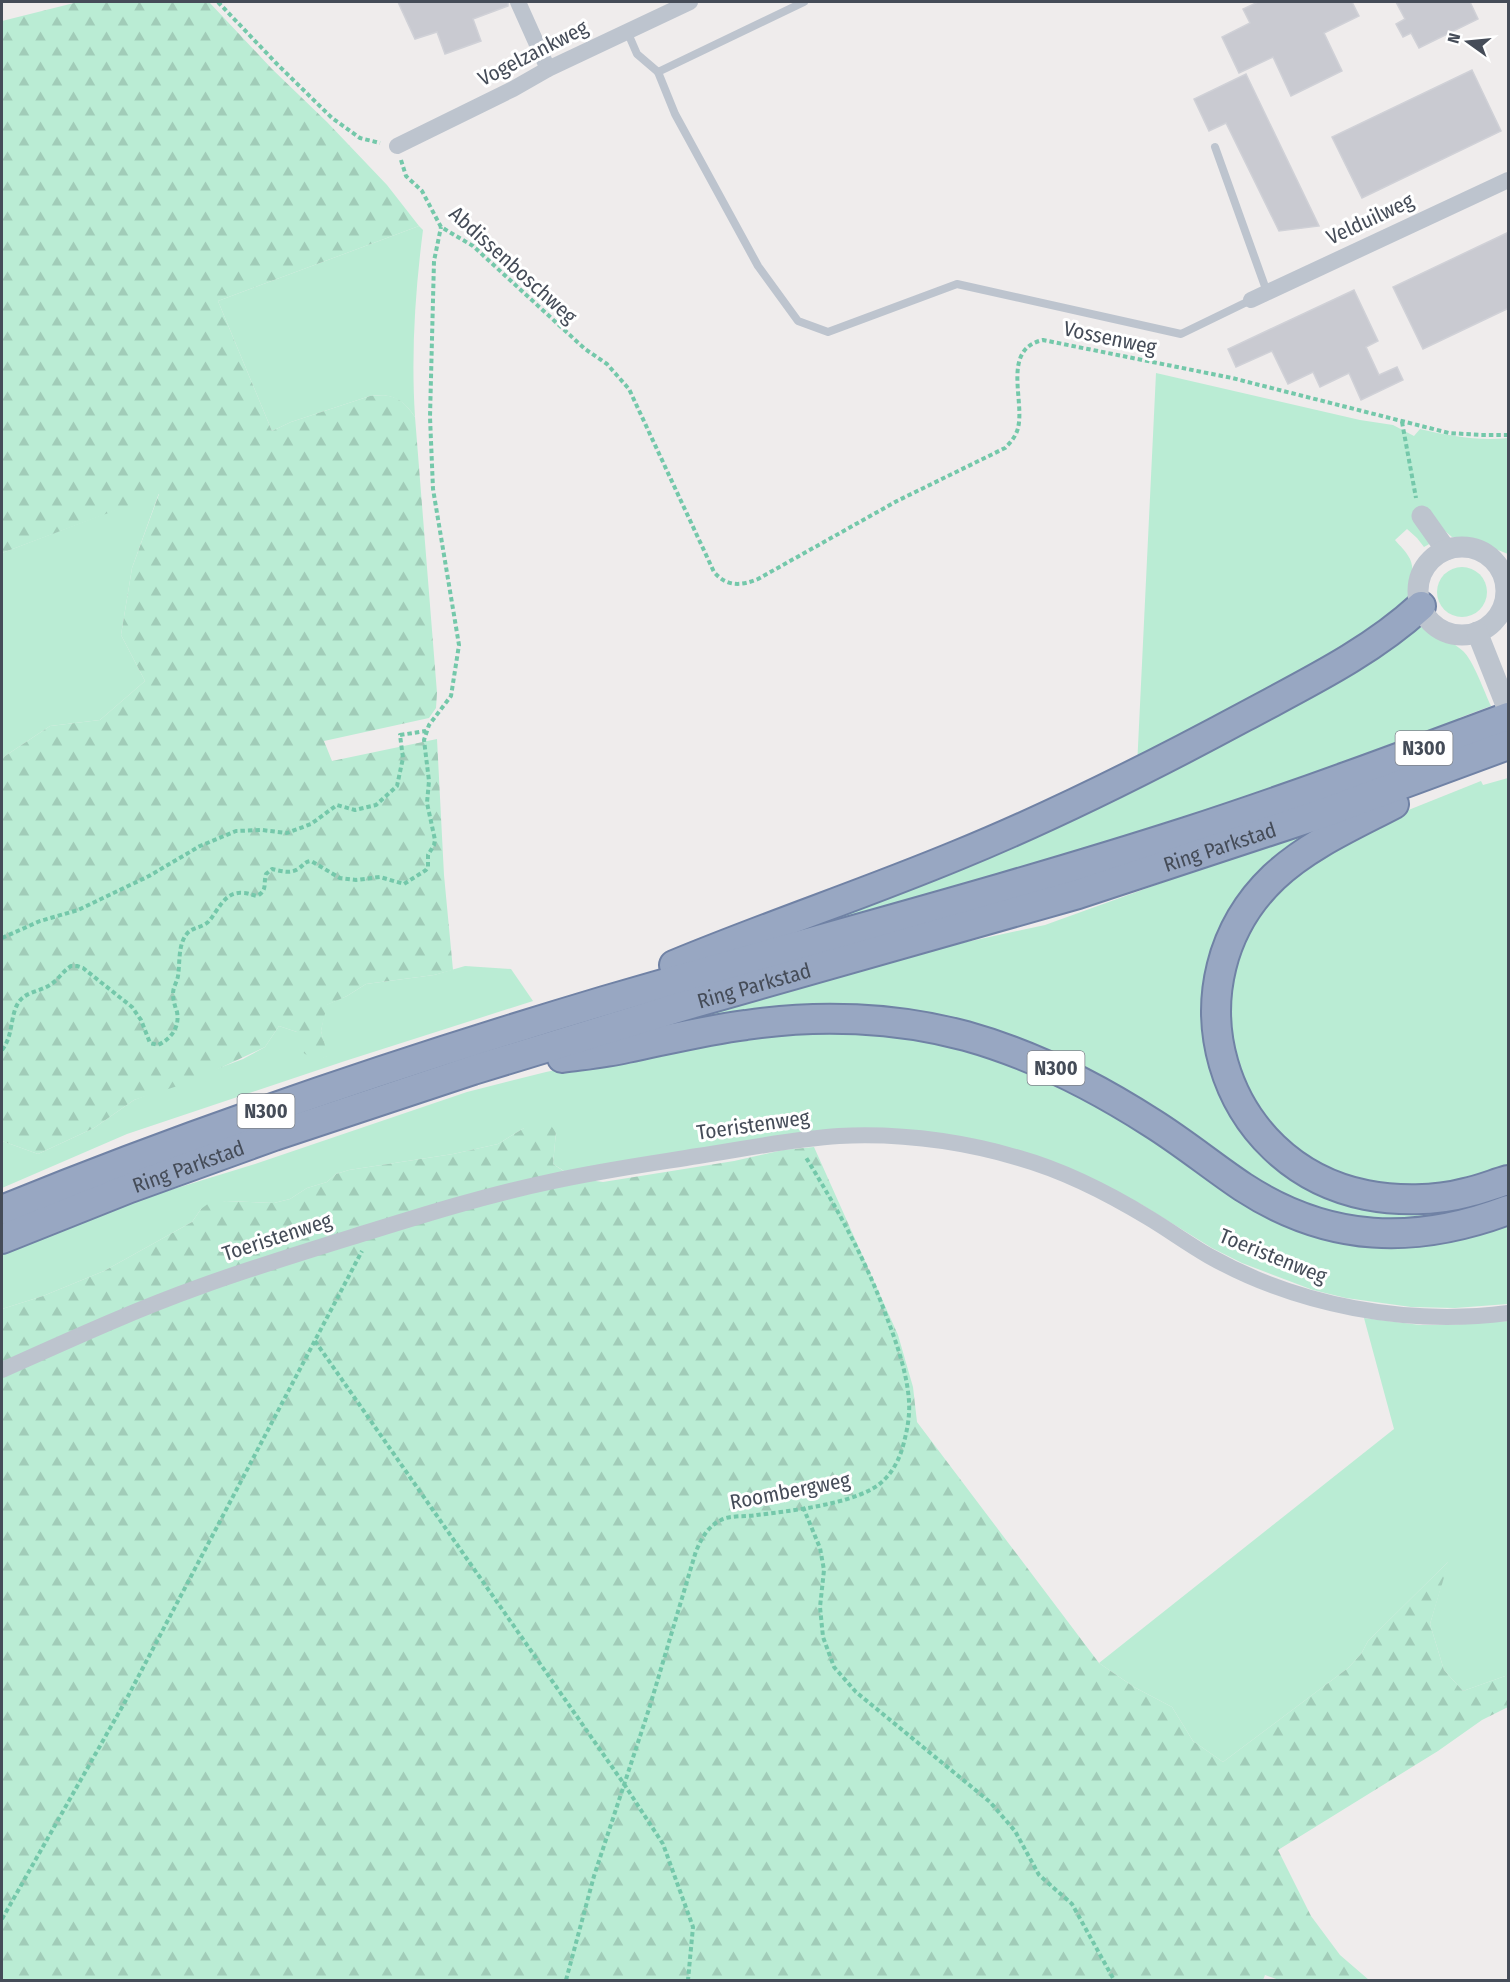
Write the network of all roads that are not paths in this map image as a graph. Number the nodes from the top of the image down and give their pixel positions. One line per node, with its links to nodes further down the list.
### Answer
1 (518, 2): 5 (street)
2 (690, 2): 4 (street, Vogelzankweg)
3 (804, 2): 6 (lane)
4 (627, 31): 5 (street, Vogelzankweg); 6 (lane)
5 (548, 69): 7 (street, Vogelzankweg)
6 (658, 72): 11 (lane)
7 (397, 146)
8 (1215, 147): 10 (lane)
9 (1509, 180): 10 (street, Velduilweg)
10 (1266, 292): 11 (street, Velduilweg)
11 (1251, 300)
12 (1422, 516): 13 (street)
13 (1446, 550): 14 (street); 16 (street)
14 (1503, 564): 15 (street)
15 (1507, 595): 17 (street)
16 (1421, 606): 17 (street); 20 (highway, N300)
17 (1477, 632): 18 (street)
18 (1509, 710)
19 (1499, 735): 20 (highway, Ring Parkstad / N300); 21 (highway, Ring Parkstad / N300); 22 (highway, N300)
20 (533, 1023): 23 (highway, Ring Parkstad / N300)
21 (474, 1070): 24 (highway, N300); 25 (highway, Ring Parkstad / N300)
22 (1509, 1180)
23 (2, 1210)
24 (1509, 1210)
25 (2, 1239)
26 (1509, 1313): 27 (street, Toeristenweg)
27 (2, 1370)

